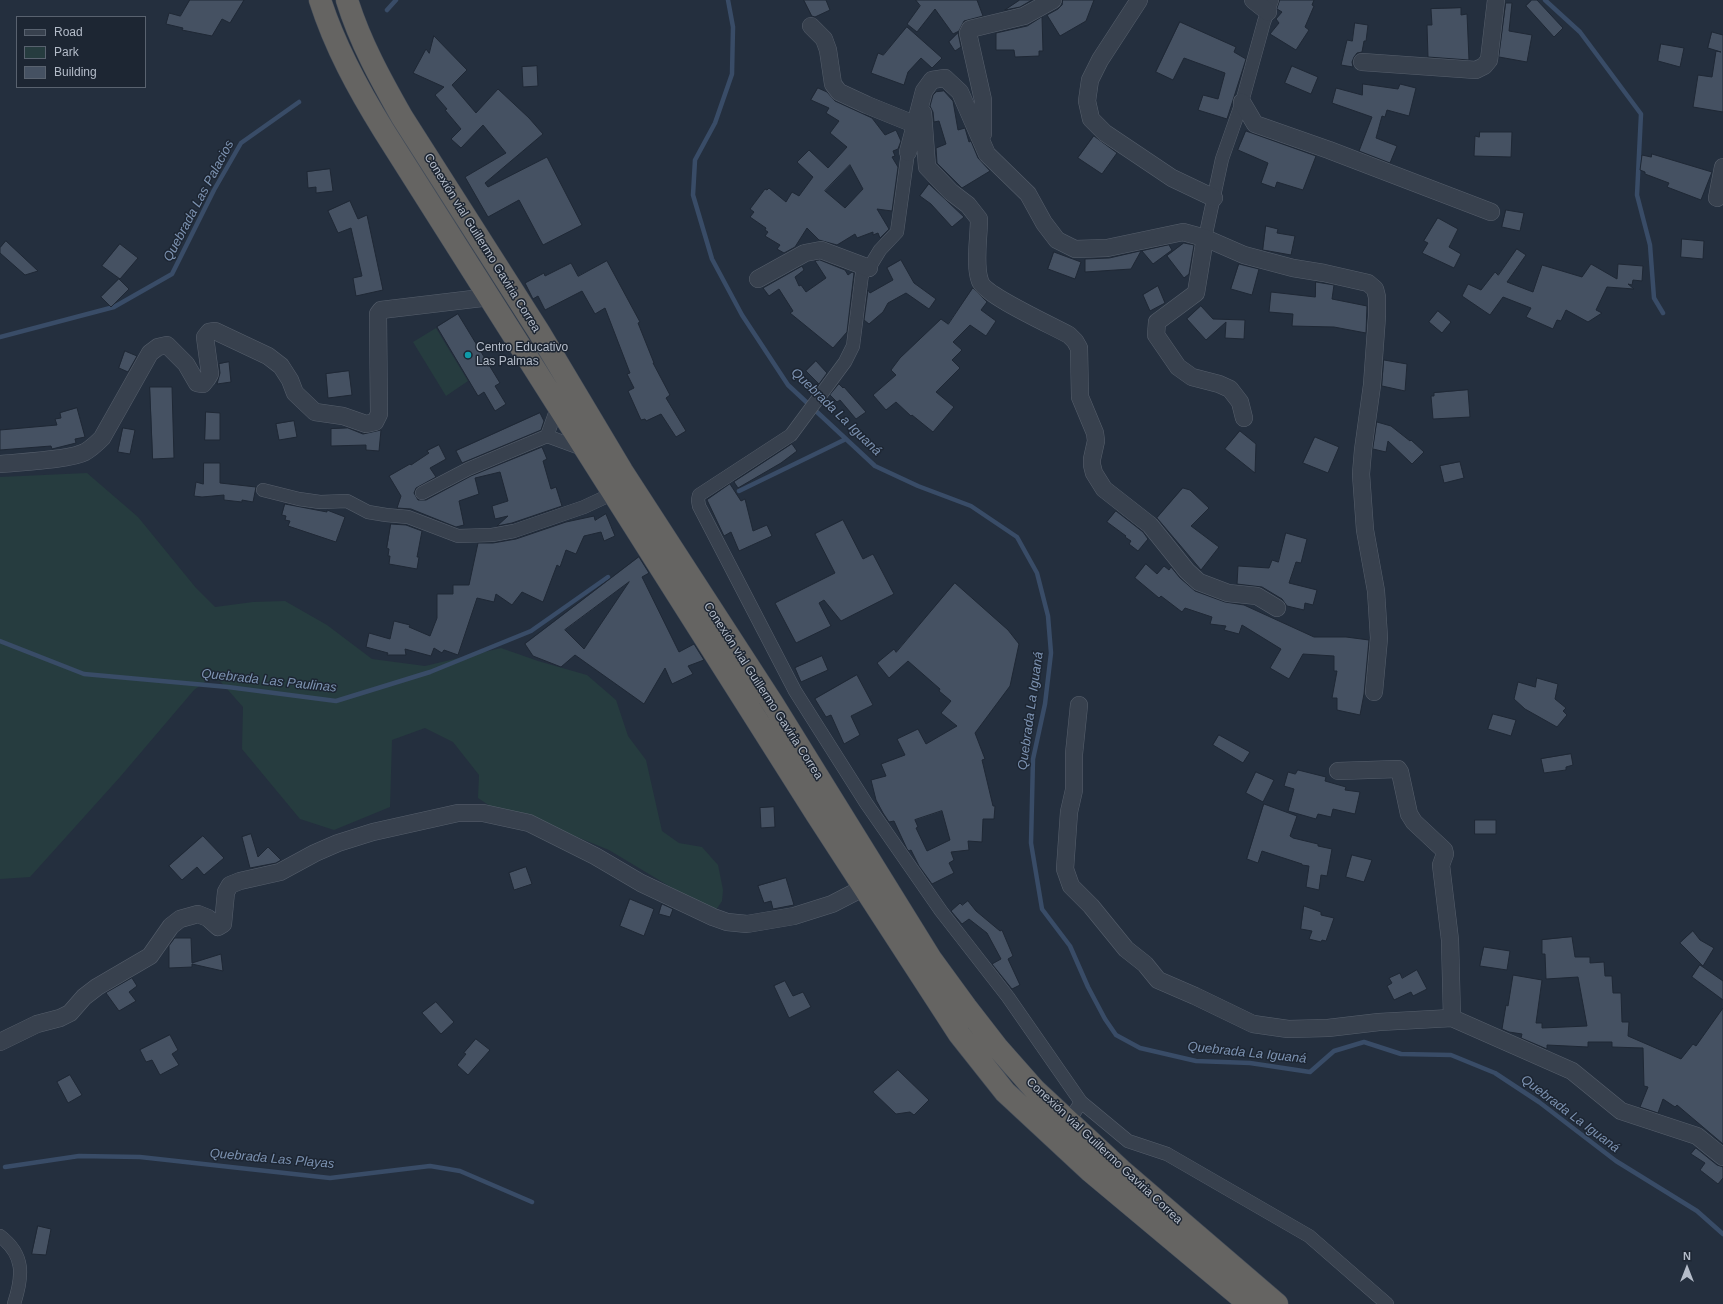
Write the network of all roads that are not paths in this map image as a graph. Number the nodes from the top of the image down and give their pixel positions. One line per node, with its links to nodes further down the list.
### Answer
1 (320, 0): 22 (highway, Conexión vial Guillermo Gaviria Correa)
2 (347, 0): 39 (highway, Conexión vial Guillermo Gaviria Correa)
3 (1139, 0): 16 (street)
4 (1253, 0): 7 (street)
5 (1496, 0): 9 (street)
6 (1046, 2): 13 (street)
7 (1270, 6): 11 (street)
8 (811, 26): 12 (street)
9 (1362, 62)
10 (922, 101): 12 (street); 13 (street); 31 (street)
11 (1242, 102): 16 (street); 18 (street)
12 (914, 124): 14 (street)
13 (983, 146): 19 (street)
14 (908, 152): 20 (street)
15 (1723, 167): 17 (street)
16 (1214, 198): 19 (street)
17 (1717, 198)
18 (1491, 212)
19 (1205, 238): 24 (street); 32 (street)
20 (869, 268): 21 (street); 38 (street)
21 (758, 280)
22 (490, 297): 23 (highway, Conexión vial Guillermo Gaviria Correa); 27 (street)
23 (558, 405): 25 (street); 26 (highway, Conexión vial Guillermo Gaviria Correa)
24 (1244, 418)
25 (547, 436): 26 (street); 29 (street)
26 (587, 451): 30 (highway, Conexión vial Guillermo Gaviria Correa)
27 (0, 464)
28 (263, 490): 30 (street)
29 (422, 493)
30 (614, 493): 35 (highway, Conexión vial Guillermo Gaviria Correa)
31 (1277, 608)
32 (1374, 692)
33 (1078, 705): 36 (street)
34 (1338, 771): 36 (street)
35 (865, 887): 37 (street); 43 (highway, Conexión vial Guillermo Gaviria Correa)
36 (1452, 1018): 40 (street)
37 (0, 1042)
38 (1081, 1102): 39 (street); 45 (street)
39 (1069, 1121): 44 (highway, Conexión vial Guillermo Gaviria Correa)
40 (1723, 1157)
41 (0, 1236): 42 (street)
42 (14, 1304)
43 (1249, 1304)
44 (1277, 1304)
45 (1387, 1304)

